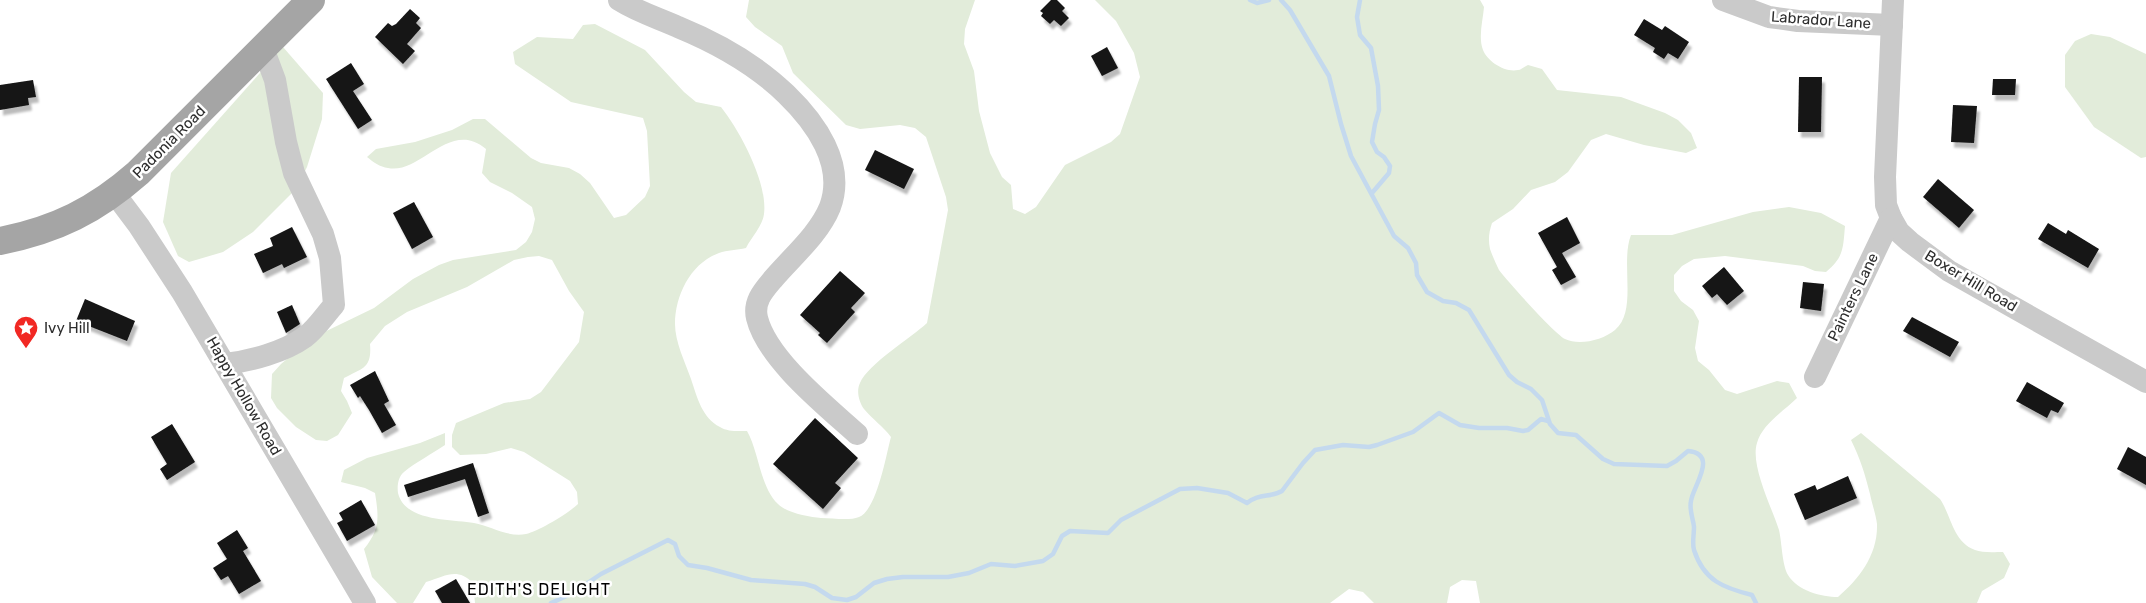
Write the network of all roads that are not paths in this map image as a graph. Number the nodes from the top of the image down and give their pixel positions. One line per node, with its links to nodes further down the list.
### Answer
1 (311, 0): 6 (main road, Padonia Road)
2 (619, 0): 13 (street)
3 (1723, 0): 5 (street, Labrador Lane)
4 (1893, 0): 5 (street, Boxer Hill Road)
5 (1892, 25): 8 (street, Boxer Hill Road)
6 (263, 48): 7 (main road, Padonia Road); 10 (street)
7 (115, 194): 9 (main road, Padonia Road); 10 (street, Happy Hollow Road)
8 (1891, 218): 11 (street, Painters Lane); 12 (street, Boxer Hill Road)
9 (0, 241)
10 (225, 364): 14 (street, Happy Hollow Road)
11 (1815, 377)
12 (2146, 382)
13 (857, 434)
14 (365, 603)

